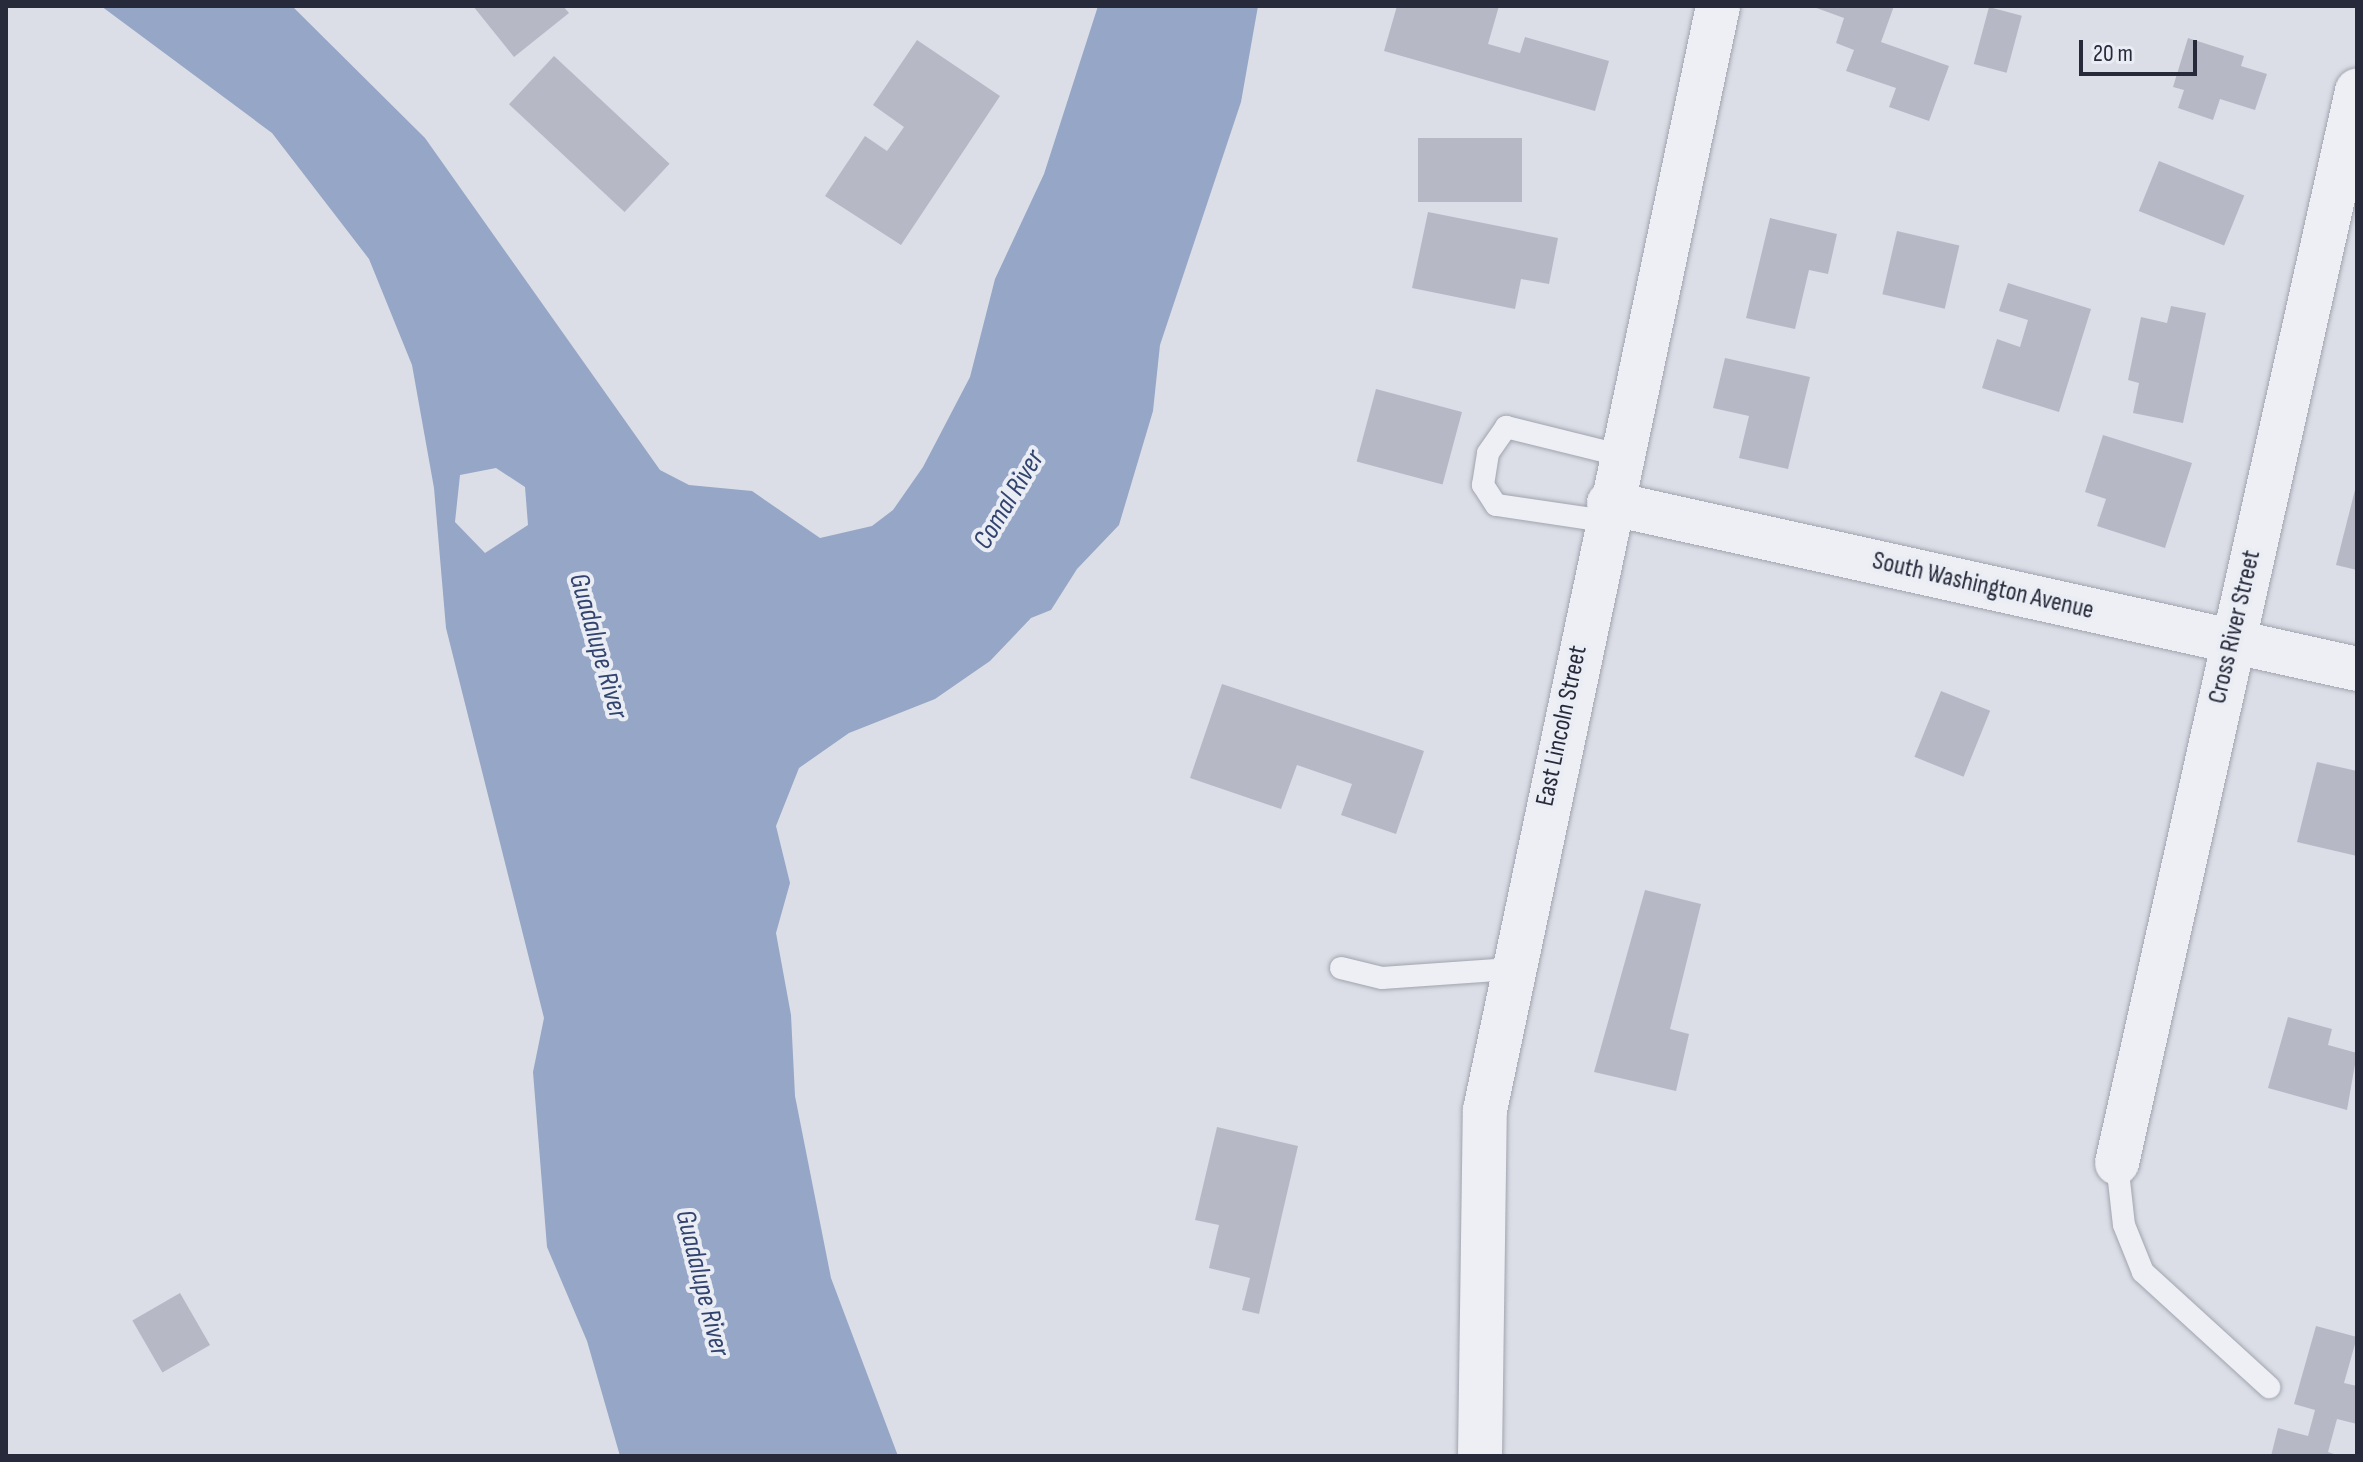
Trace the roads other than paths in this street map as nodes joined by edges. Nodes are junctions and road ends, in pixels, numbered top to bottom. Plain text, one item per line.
1 (1718, 6) edge
2 (2357, 91) edge
3 (1619, 455) junction
4 (1607, 512) junction
5 (2231, 642) junction
6 (2357, 669) edge
7 (1341, 968) dead end
8 (1511, 969) junction
9 (2117, 1163) joint
10 (2269, 1387) dead end
11 (1480, 1456) edge

1 - 3 street, East Lincoln Street
2 - 5 street, Cross River Street
3 - 4 street, East Lincoln Street
3 - 4 lane
4 - 5 street, South Washington Avenue
4 - 8 street, East Lincoln Street
5 - 6 street, South Washington Avenue
5 - 9 street, Cross River Street
7 - 8 lane
8 - 11 street, East Lincoln Street
9 - 10 lane

